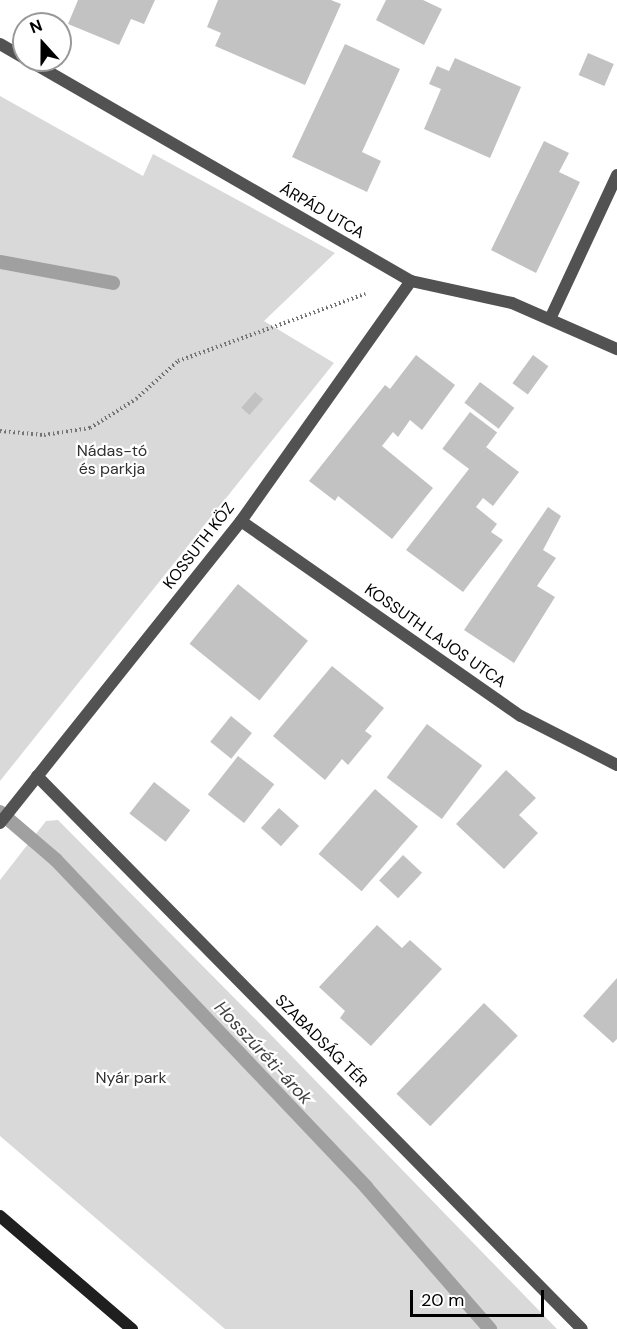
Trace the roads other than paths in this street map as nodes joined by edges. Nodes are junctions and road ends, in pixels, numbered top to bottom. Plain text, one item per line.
1 (49, 72) edge
2 (617, 175) edge
3 (411, 281) junction
4 (550, 319) junction
5 (617, 349) edge
6 (241, 521) junction
7 (617, 765) edge
8 (37, 776) junction
9 (0, 823) edge
10 (0, 1216) edge
11 (132, 1329) edge
12 (582, 1329) edge

1 - 3 street, ÁRPÁD UTCA
2 - 4 street
3 - 4 street, ÁRPÁD UTCA
3 - 6 street, KOSSUTH KÖZ
4 - 5 street, ÁRPÁD UTCA
6 - 7 street, KOSSUTH LAJOS UTCA
6 - 8 street, KOSSUTH KÖZ
8 - 9 street, KOSSUTH KÖZ
8 - 12 street, SZABADSÁG TÉR
10 - 11 main road

